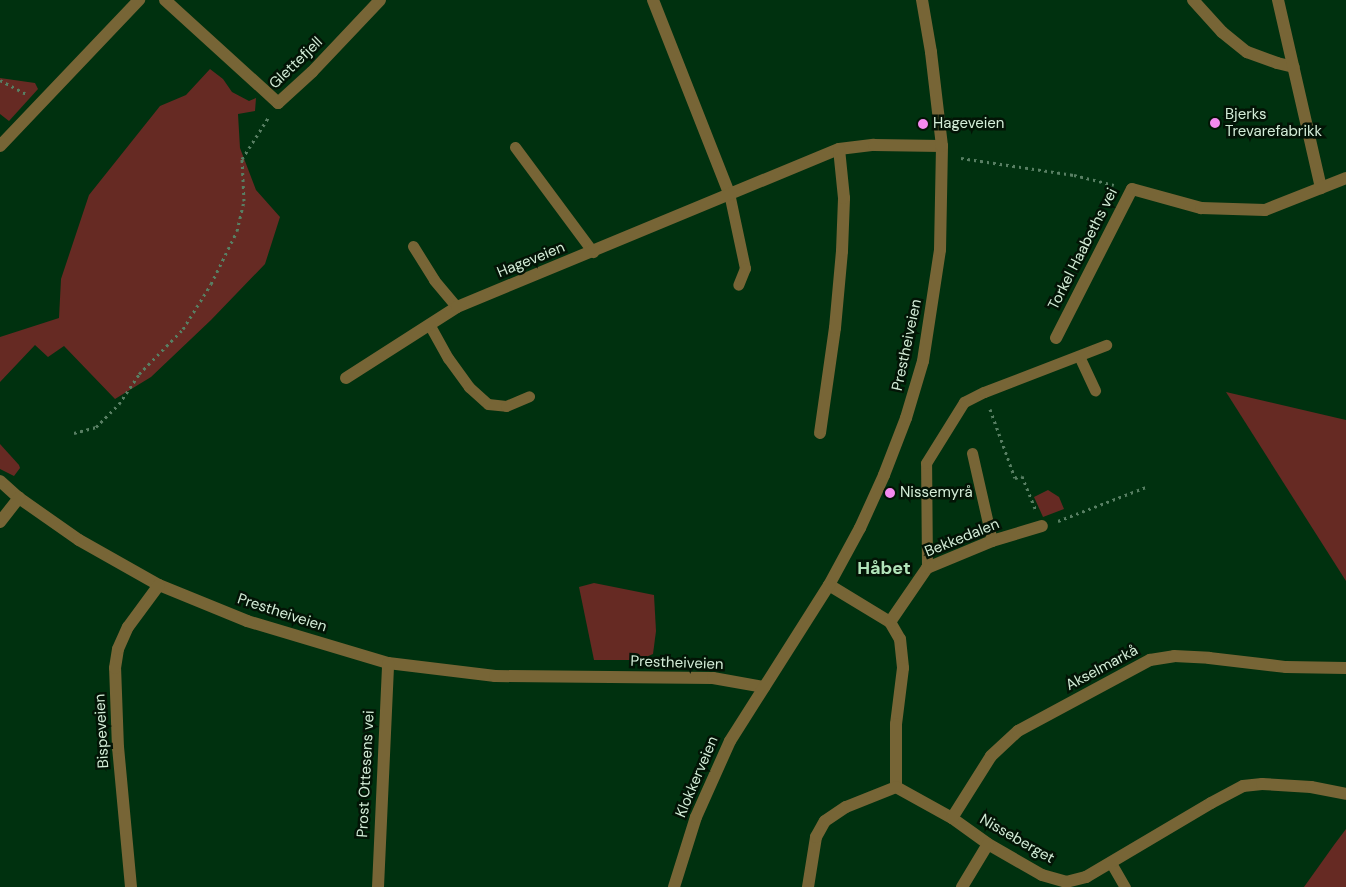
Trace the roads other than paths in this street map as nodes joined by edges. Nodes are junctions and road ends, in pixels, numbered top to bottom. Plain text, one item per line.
1 (139, 0) edge
2 (164, 0) edge
3 (380, 0) edge
4 (653, 0) edge
5 (922, 0) edge
6 (1193, 0) edge
7 (1278, 0) edge
8 (1294, 67) junction
9 (0, 146) edge
10 (942, 146) junction
11 (515, 147) dead end
12 (839, 149) junction
13 (1346, 178) edge
14 (1321, 188) junction
15 (729, 193) junction
16 (412, 246) dead end
17 (592, 252) junction
18 (738, 284) dead end
19 (457, 307) junction
20 (429, 324) junction
21 (1056, 338) dead end
22 (1106, 345) dead end
23 (1079, 356) junction
24 (346, 378) dead end
25 (1095, 390) dead end
26 (529, 396) dead end
27 (820, 433) dead end
28 (972, 453) dead end
29 (0, 481) edge
30 (19, 498) junction
31 (0, 522) edge
32 (1042, 526) road end
33 (992, 542) junction
34 (927, 568) junction
35 (159, 585) junction
36 (829, 585) junction
37 (890, 622) junction
38 (388, 663) junction
39 (1346, 668) edge
40 (764, 687) junction
41 (896, 787) junction
42 (1346, 794) edge
43 (952, 818) junction
44 (988, 844) junction
45 (1112, 863) junction
46 (131, 887) edge
47 (378, 887) edge
48 (674, 887) edge
49 (808, 887) edge
50 (962, 887) edge
51 (1125, 887) edge

1 - 9 street
2 - 3 street, Glettefjell
4 - 15 street
5 - 10 street, Prestheiveien
6 - 8 street
7 - 8 street
8 - 14 street
10 - 12 street, Hageveien
10 - 36 street, Prestheiveien
11 - 17 lane
12 - 15 street, Hageveien
12 - 27 street
13 - 14 street, Torkel Haabeths vei
14 - 21 street, Torkel Haabeths vei
15 - 17 street, Hageveien
15 - 18 lane
16 - 19 lane
17 - 19 street, Hageveien
19 - 20 street, Hageveien
20 - 24 street, Hageveien
20 - 26 lane
22 - 23 lane
23 - 25 lane
23 - 34 lane
28 - 33 lane
29 - 30 street, Prestheiveien
30 - 31 street
30 - 35 street, Prestheiveien
32 - 33 street, Bekkedalen
33 - 34 street, Bekkedalen
34 - 37 street, Bekkedalen
35 - 38 street, Prestheiveien
35 - 46 street, Bispeveien
36 - 37 street
36 - 40 street, Prestheiveien
37 - 41 street
38 - 40 street, Prestheiveien
38 - 47 street, Prost Ottesens vei
39 - 43 street, Akselmarkå
40 - 48 street, Klokkerveien
41 - 43 street, Nisseberget
41 - 49 street
42 - 45 street, Nisseberget
43 - 44 street, Nisseberget
44 - 45 street, Nisseberget
44 - 50 street
45 - 51 lane

